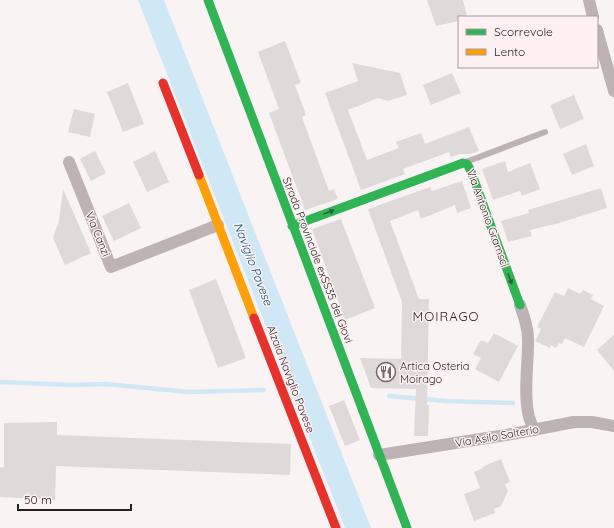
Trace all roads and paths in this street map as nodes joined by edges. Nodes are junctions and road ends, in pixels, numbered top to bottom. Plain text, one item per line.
1 (208, 0) edge
2 (589, 0) edge
3 (594, 16) edge
4 (598, 34) edge
5 (163, 83) dead end
6 (614, 92) edge
7 (545, 132) dead end
8 (69, 162) dead end
9 (463, 163) junction
10 (218, 225) junction
11 (292, 226) junction
12 (520, 305) joint
13 (614, 426) edge
14 (535, 430) junction
15 (379, 455) junction
16 (336, 528) edge
17 (407, 528) edge

1 - 11 street, Strada Provinciale exSS35 dei Giovi
2 - 3 street
4 - 6 street
5 - 10 street, Alzaia Naviglio Pavese
7 - 9 lane
8 - 10 street, Via Canzi
11 -> 9 street, Via Antonio Gramsci
9 -> 12 street, Via Antonio Gramsci
10 - 16 street, Alzaia Naviglio Pavese
11 - 15 street, Strada Provinciale exSS35 dei Giovi
12 - 14 street, Via Antonio Gramsci
13 - 14 street, Via Asilo Salterio
14 - 15 street, Via Asilo Salterio
15 - 17 street, Strada Provinciale exSS35 dei Giovi

